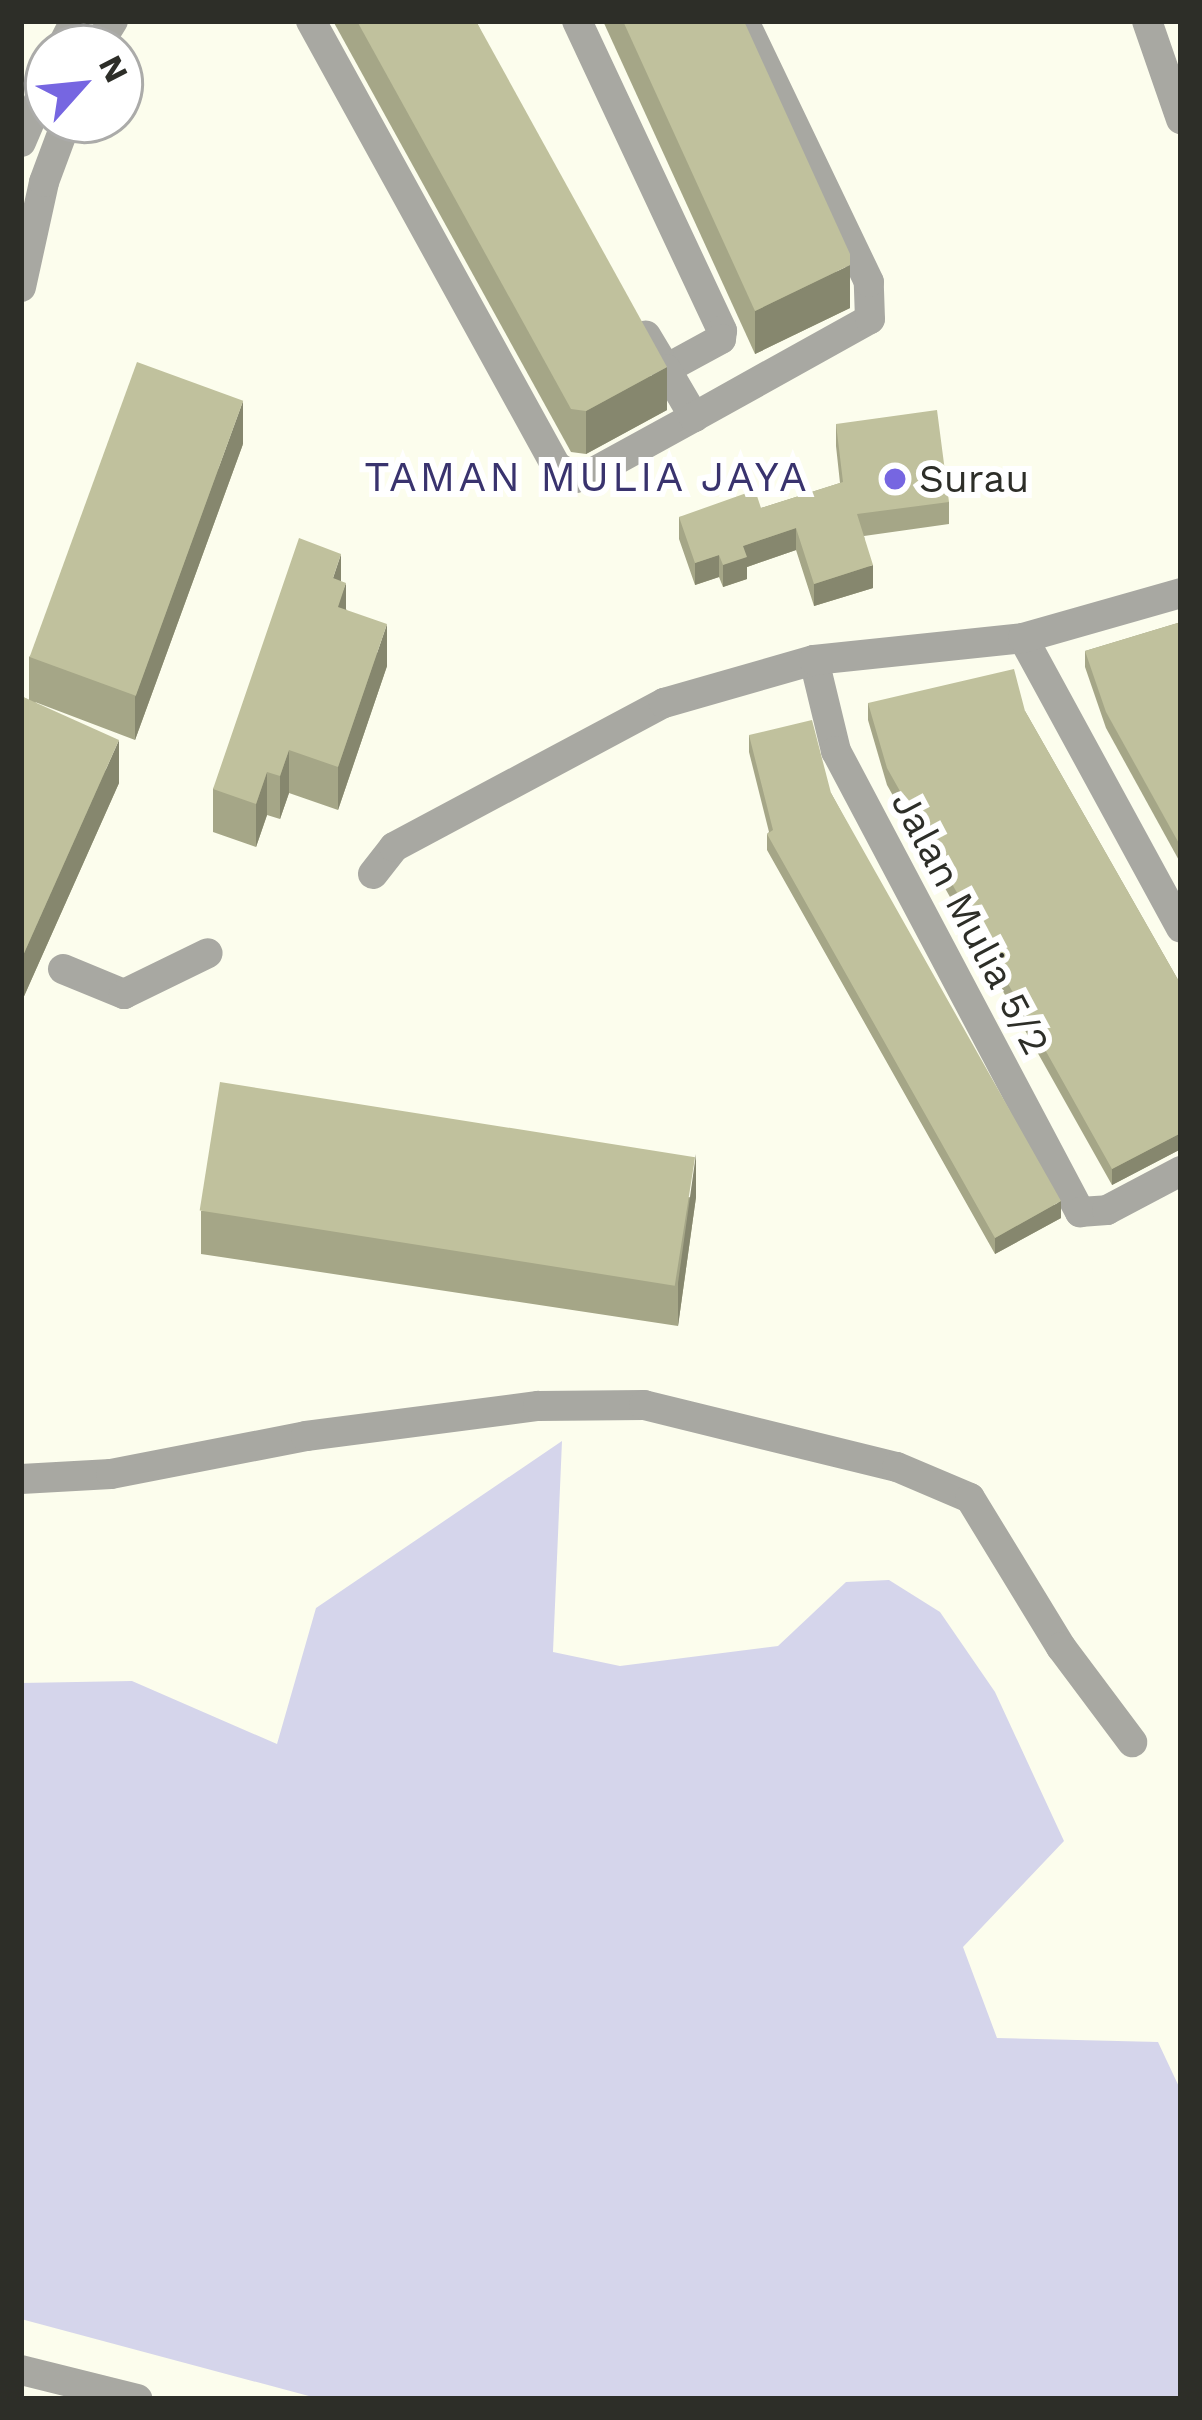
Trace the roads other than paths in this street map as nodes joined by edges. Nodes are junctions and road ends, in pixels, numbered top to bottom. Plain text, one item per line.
1 (311, 21) edge
2 (578, 21) edge
3 (744, 21) edge
4 (1161, 35) edge
5 (1181, 119) edge
6 (59, 144) edge
7 (21, 287) edge
8 (632, 312) edge
9 (666, 369) junction
10 (694, 417) junction
11 (1181, 593) edge
12 (1023, 638) junction
13 (814, 660) junction
14 (373, 874) dead end
15 (1181, 928) edge
16 (208, 952) dead end
17 (63, 969) dead end
18 (1181, 1171) edge
19 (21, 1479) edge
20 (1132, 1742) dead end
21 (21, 2370) edge
22 (137, 2399) edge

1 - 10 street
2 - 9 street
3 - 10 street
4 - 5 street
6 - 7 street
8 - 9 street
9 - 10 street
11 - 12 street
12 - 13 street
12 - 15 street
13 - 14 street
13 - 18 street, Jalan Mulia 5/2
16 - 17 street
19 - 20 street
21 - 22 street

